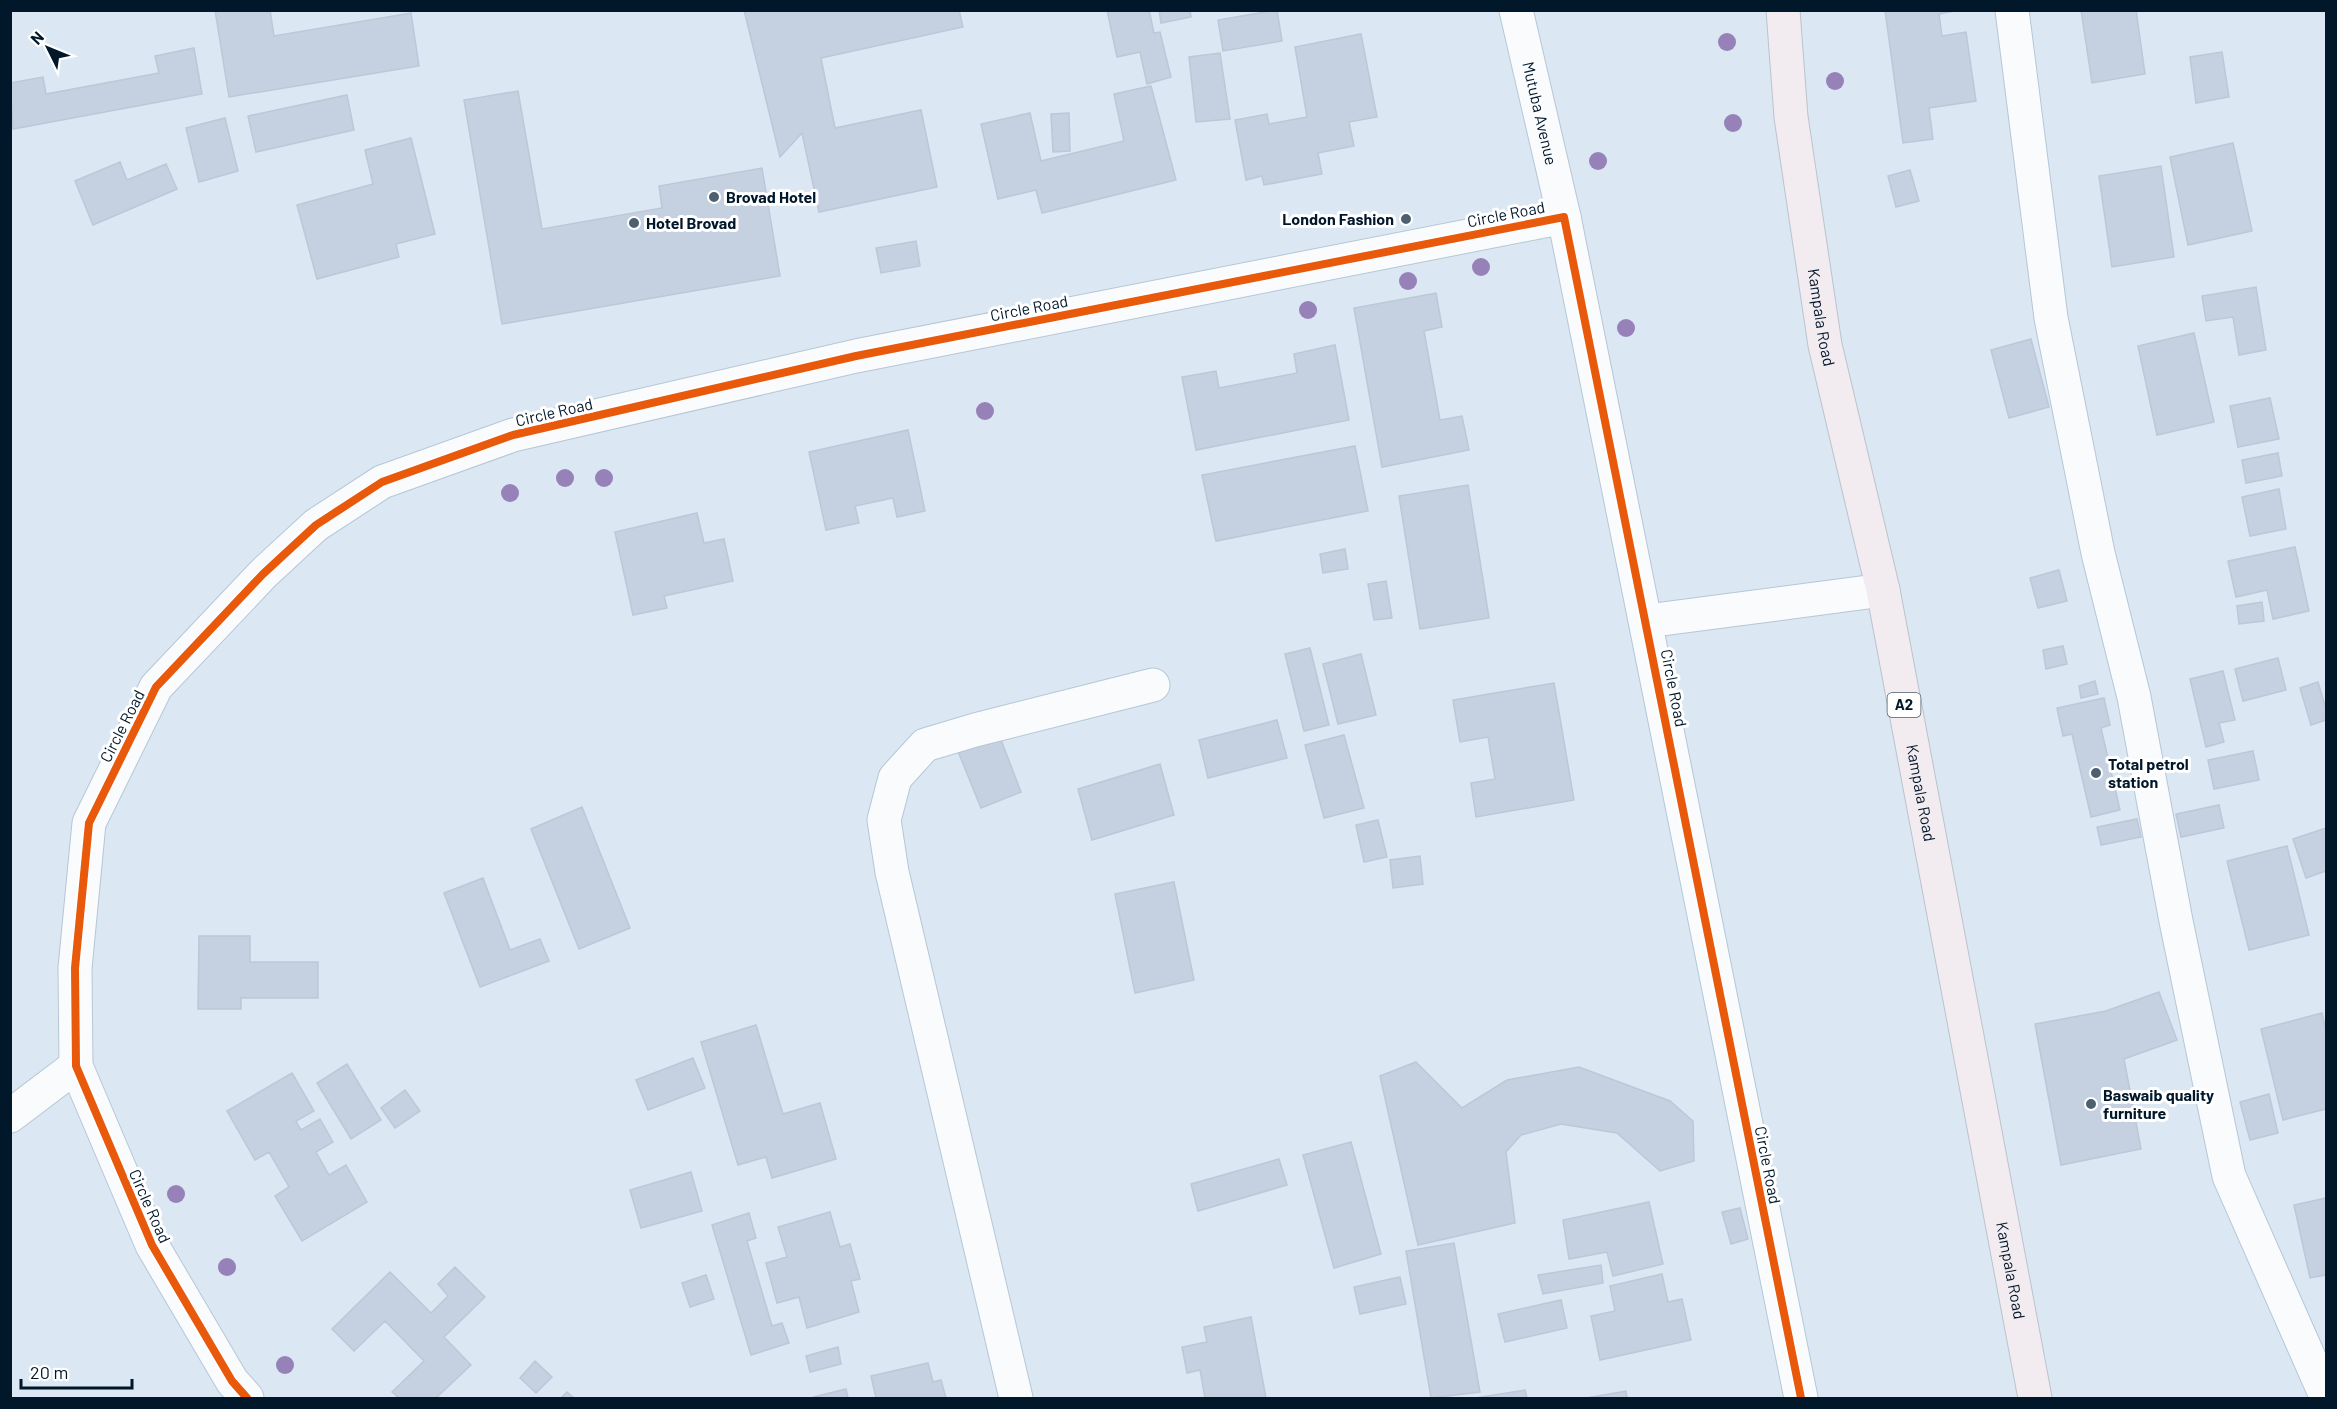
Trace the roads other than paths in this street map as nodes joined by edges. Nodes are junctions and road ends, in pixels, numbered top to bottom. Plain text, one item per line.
1 (1516, 10) edge
2 (1783, 10) edge
3 (2012, 10) edge
4 (1563, 217) junction
5 (1883, 590) junction
6 (1647, 621) junction
7 (1153, 685) dead end
8 (76, 1066) junction
9 (10, 1116) edge
10 (2326, 1395) edge
11 (247, 1398) edge
12 (1016, 1398) edge
13 (1801, 1398) edge
14 (2035, 1398) edge

1 - 4 street, Mutuba Avenue
2 - 5 main road, Kampala Road / A2
3 - 10 street
4 - 6 street, Circle Road
4 - 8 street, Circle Road
5 - 6 street
5 - 14 main road, Kampala Road / A2
6 - 13 street, Circle Road
7 - 12 street
8 - 9 street
8 - 11 street, Circle Road

